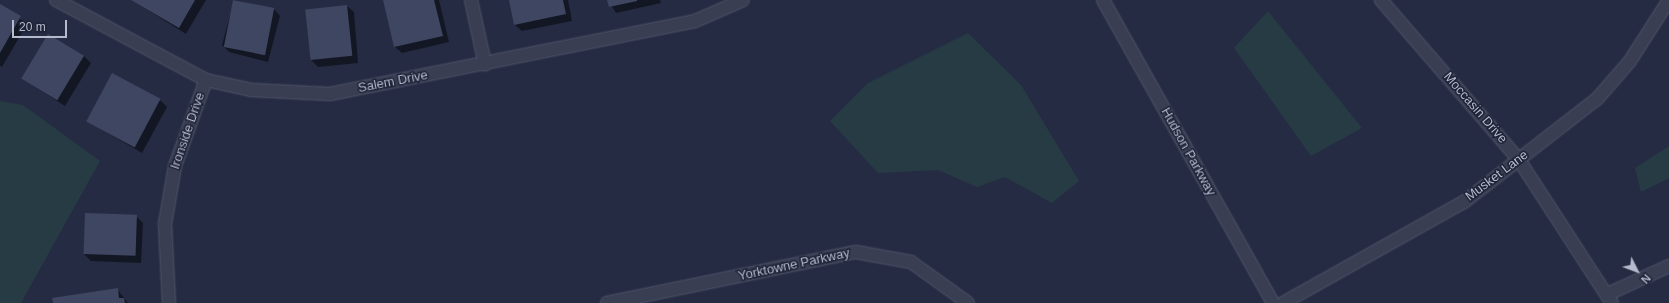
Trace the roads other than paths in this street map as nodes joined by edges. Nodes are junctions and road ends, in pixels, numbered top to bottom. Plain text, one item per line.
1 (56, 0) edge
2 (471, 0) edge
3 (743, 0) edge
4 (1103, 0) edge
5 (1381, 0) edge
6 (1669, 0) edge
7 (485, 64) junction
8 (206, 80) junction
9 (1519, 160) junction
10 (1669, 266) edge
11 (1610, 299) edge
12 (169, 303) edge
13 (607, 303) edge
14 (968, 303) edge
15 (1273, 303) edge
16 (1283, 303) edge

1 - 8 street, Salem Drive
2 - 7 street
3 - 7 street, Salem Drive
4 - 15 street, Hudson Parkway
5 - 9 street, Moccasin Drive
6 - 9 street, Musket Lane
7 - 8 street, Salem Drive
8 - 12 street, Ironside Drive
9 - 11 street, Moccasin Drive
9 - 16 street, Musket Lane
10 - 11 street
13 - 14 street, Yorktowne Parkway

